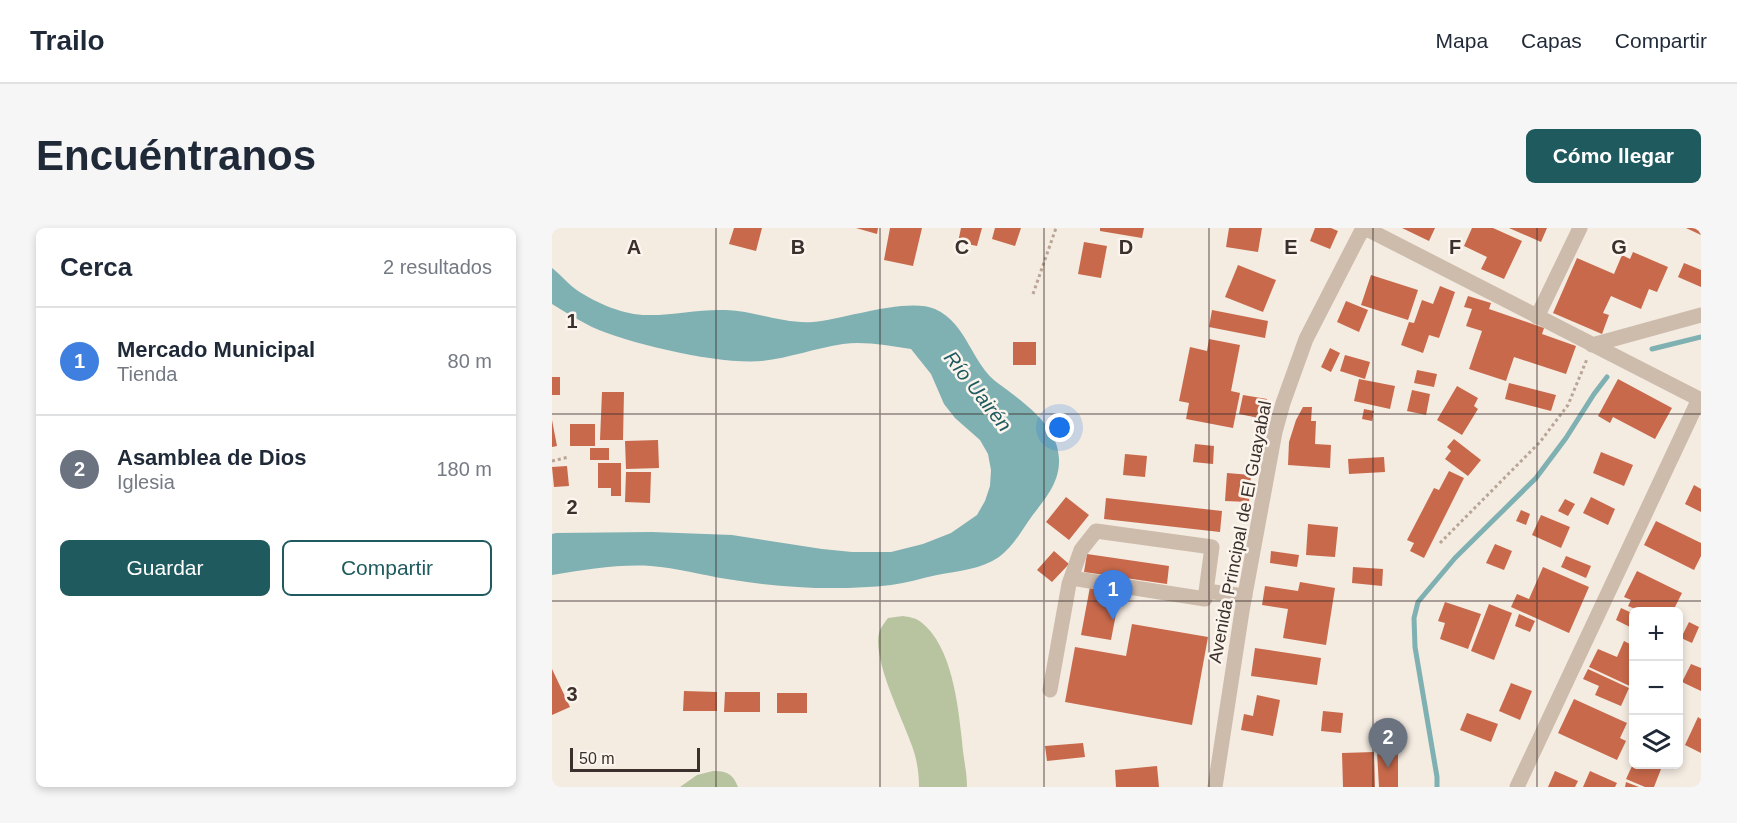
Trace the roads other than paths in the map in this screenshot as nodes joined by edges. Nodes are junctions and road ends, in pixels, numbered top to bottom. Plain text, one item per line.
1 (1364, 228) edge
2 (1580, 228) edge
3 (1701, 315) edge
4 (1537, 317) junction
5 (1592, 345) junction
6 (1700, 399) edge
7 (1071, 578) junction
8 (1206, 591) junction
9 (1245, 596) junction
10 (1050, 690) dead end
11 (1215, 787) edge
12 (1517, 787) edge

1 - 4 street
1 - 9 street, Avenida Principal de El Guayabal
2 - 4 street
3 - 5 street
4 - 5 street
5 - 6 street
6 - 12 street
7 - 8 street
7 - 8 street
7 - 10 street
8 - 9 street
9 - 11 street, Avenida Principal de El Guayabal

